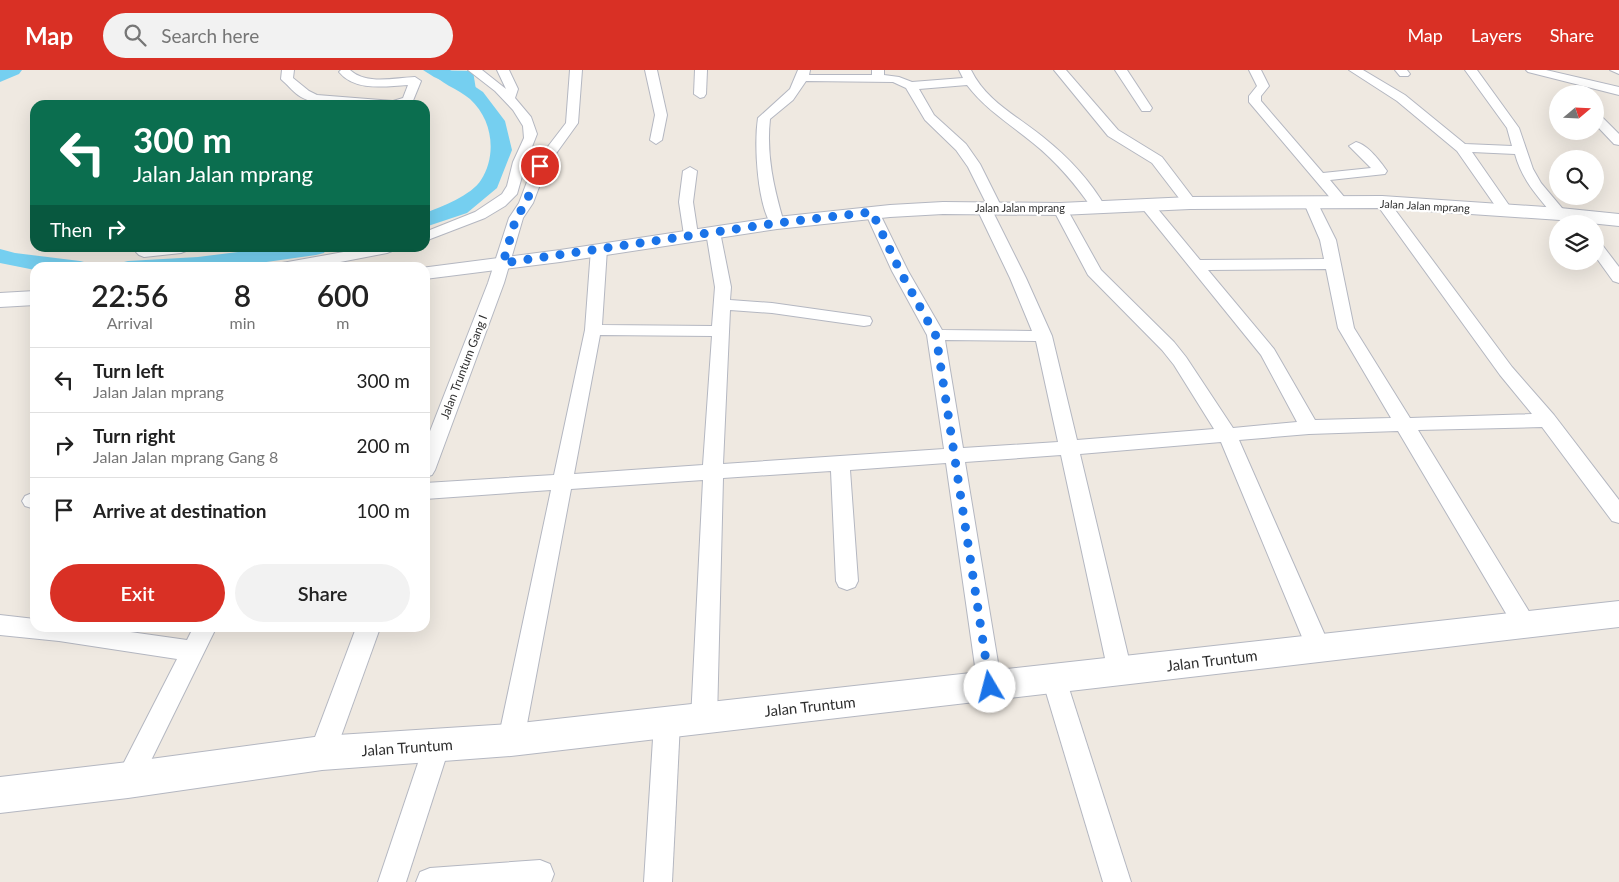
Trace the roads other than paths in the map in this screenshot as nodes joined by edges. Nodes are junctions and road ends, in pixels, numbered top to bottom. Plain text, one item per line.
1 (288, 70) edge
2 (474, 70) edge
3 (504, 70) edge
4 (576, 70) edge
5 (651, 70) edge
6 (701, 70) edge
7 (1060, 70) edge
8 (1121, 70) edge
9 (1255, 70) edge
10 (1355, 70) edge
11 (1470, 70) edge
12 (1532, 70) edge
13 (1592, 70) edge
14 (345, 72) dead end
15 (803, 74) edge
16 (878, 74) edge
17 (967, 75) edge
18 (1571, 79) junction
19 (1585, 82) junction
20 (1573, 85) edge
21 (911, 86) junction
22 (1619, 91) edge
23 (700, 94) dead end
24 (510, 98) junction
25 (326, 100) edge
26 (408, 100) edge
27 (1146, 108) dead end
28 (1604, 126) edge
29 (656, 140) dead end
30 (1619, 141) edge
31 (1356, 146) dead end
32 (1462, 148) junction
33 (1519, 150) junction
34 (690, 171) dead end
35 (1320, 177) junction
36 (1311, 202) junction
37 (1382, 202) junction
38 (1190, 203) junction
39 (1343, 204) junction
40 (1147, 205) junction
41 (989, 208) junction
42 (1060, 208) junction
43 (1099, 208) junction
44 (1506, 211) junction
45 (872, 212) junction
46 (1568, 215) edge
47 (1549, 216) edge
48 (1604, 219) edge
49 (1619, 220) edge
50 (777, 223) junction
51 (713, 232) junction
52 (430, 235) edge
53 (691, 235) junction
54 (599, 249) junction
55 (366, 252) edge
56 (1604, 257) edge
57 (314, 262) edge
58 (503, 263) junction
59 (1334, 264) junction
60 (1196, 265) junction
61 (430, 272) edge
62 (1619, 278) edge
63 (30, 298) edge
64 (0, 300) edge
65 (721, 304) junction
66 (864, 321) dead end
67 (594, 330) junction
68 (721, 331) junction
69 (936, 336) junction
70 (1043, 336) junction
71 (1547, 420) junction
72 (1403, 424) junction
73 (1309, 427) junction
74 (1227, 434) junction
75 (1068, 447) junction
76 (955, 456) junction
77 (430, 457) edge
78 (840, 463) junction
79 (713, 472) junction
80 (564, 483) junction
81 (430, 491) edge
82 (1619, 515) edge
83 (847, 581) dead end
84 (1619, 614) edge
85 (1525, 625) junction
86 (0, 626) edge
87 (30, 629) edge
88 (66, 632) edge
89 (203, 632) edge
90 (367, 632) edge
91 (1319, 648) junction
92 (192, 651) junction
93 (1120, 672) junction
94 (1054, 679) junction
95 (990, 687) junction
96 (704, 719) junction
97 (662, 724) junction
98 (511, 740) junction
99 (437, 746) junction
100 (322, 753) junction
101 (128, 780) junction
102 (0, 795) edge
103 (540, 874) dead end
104 (652, 875) edge
105 (392, 882) edge
106 (430, 882) edge
107 (1117, 882) edge

1 - 25 street
2 - 24 street
3 - 24 street
4 - 58 street, Jalan Truntum Gang I
5 - 29 street
6 - 23 street
7 - 38 street
8 - 27 street
9 - 35 street
10 - 32 street
11 - 33 street
12 - 18 street
13 - 19 street
14 - 26 street
15 - 16 street
15 - 50 street
16 - 21 street
17 - 21 street
17 - 43 street
18 - 19 street
18 - 20 street
19 - 22 street
21 - 41 street
24 - 52 street
28 - 30 street
31 - 35 street
32 - 33 street
32 - 44 street
33 - 46 street
34 - 53 street
35 - 39 street
36 - 38 street, Jalan Jalan mprang
36 - 39 street, Jalan Jalan mprang
36 - 59 street
37 - 39 street, Jalan Jalan mprang
37 - 44 street, Jalan Jalan mprang
37 - 71 street
38 - 40 street, Jalan Jalan mprang
40 - 43 street, Jalan Jalan mprang
40 - 60 street
41 - 42 street, Jalan Jalan mprang
41 - 45 street, Jalan Jalan mprang
41 - 70 street
42 - 43 street, Jalan Jalan mprang
42 - 74 street
44 - 47 street, Jalan Jalan mprang
45 - 50 street, Jalan Jalan mprang
45 - 69 street
48 - 49 street, Jalan Jalan mprang
50 - 51 street, Jalan Jalan mprang
51 - 53 street, Jalan Jalan mprang
51 - 65 street
53 - 54 street, Jalan Jalan mprang
54 - 58 street, Jalan Jalan mprang
54 - 67 street
55 - 57 street
56 - 62 street
58 - 61 street, Jalan Jalan mprang
58 - 77 street, Jalan Truntum Gang I
59 - 60 street
59 - 72 street
60 - 73 street
63 - 64 street
65 - 66 street
65 - 68 street
67 - 68 street
67 - 80 street
68 - 79 street
69 - 70 street
69 - 76 street
70 - 75 street
71 - 72 street
71 - 82 street
72 - 73 street
72 - 85 street
73 - 74 street
74 - 75 street
74 - 91 street
75 - 76 street
75 - 93 street
76 - 78 street
76 - 95 street
78 - 79 street
78 - 83 street
79 - 80 street
79 - 96 street
80 - 81 street
80 - 98 street
84 - 85 street, Jalan Truntum
85 - 91 street, Jalan Truntum
86 - 87 street
88 - 92 street
89 - 92 street
90 - 100 street
91 - 93 street, Jalan Truntum
92 - 101 street
93 - 94 street, Jalan Truntum
94 - 95 street, Jalan Truntum
94 - 107 street
95 - 96 street, Jalan Truntum
96 - 97 street, Jalan Truntum
97 - 98 street, Jalan Truntum
97 - 104 street
98 - 99 street, Jalan Truntum
99 - 100 street, Jalan Truntum
99 - 105 street
100 - 101 street, Jalan Truntum
101 - 102 street, Jalan Truntum
103 - 106 street

